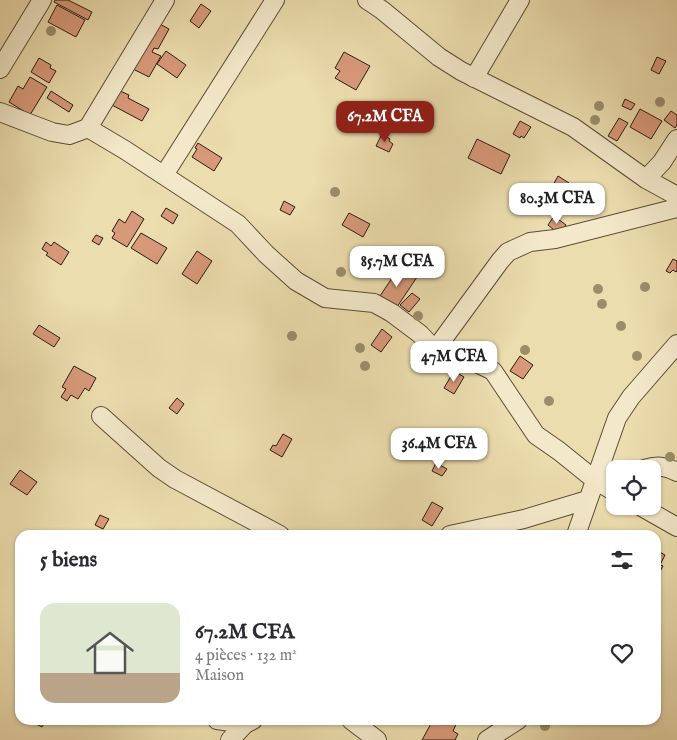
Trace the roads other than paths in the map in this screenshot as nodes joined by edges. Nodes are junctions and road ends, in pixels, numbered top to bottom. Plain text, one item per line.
1 (42, 0) edge
2 (165, 0) edge
3 (275, 0) edge
4 (368, 0) edge
5 (520, 0) edge
6 (0, 69) edge
7 (474, 78) junction
8 (0, 112) edge
9 (88, 128) junction
10 (677, 139) edge
11 (164, 175) junction
12 (646, 179) junction
13 (677, 196) edge
14 (677, 208) edge
15 (677, 344) edge
16 (435, 350) junction
17 (101, 416) dead end
18 (611, 460) edge
19 (661, 466) edge
20 (677, 472) edge
21 (606, 483) edge
22 (606, 485) edge
23 (587, 500) junction
24 (656, 515) edge
25 (677, 527) edge
26 (271, 530) edge
27 (475, 530) edge
28 (578, 530) edge
29 (244, 725) edge
30 (358, 725) edge
31 (510, 725) edge
32 (230, 740) edge
33 (377, 740) edge
34 (487, 740) edge

1 - 6 street
2 - 9 street
3 - 11 street
4 - 7 street
5 - 7 street
7 - 12 street
8 - 9 street
9 - 11 street
10 - 12 street
11 - 16 street
12 - 13 street
14 - 16 street
15 - 18 street
16 - 21 street
17 - 26 street
19 - 20 street
22 - 23 street
23 - 27 street
23 - 28 street
24 - 25 street
29 - 32 street
30 - 33 street
31 - 34 street

